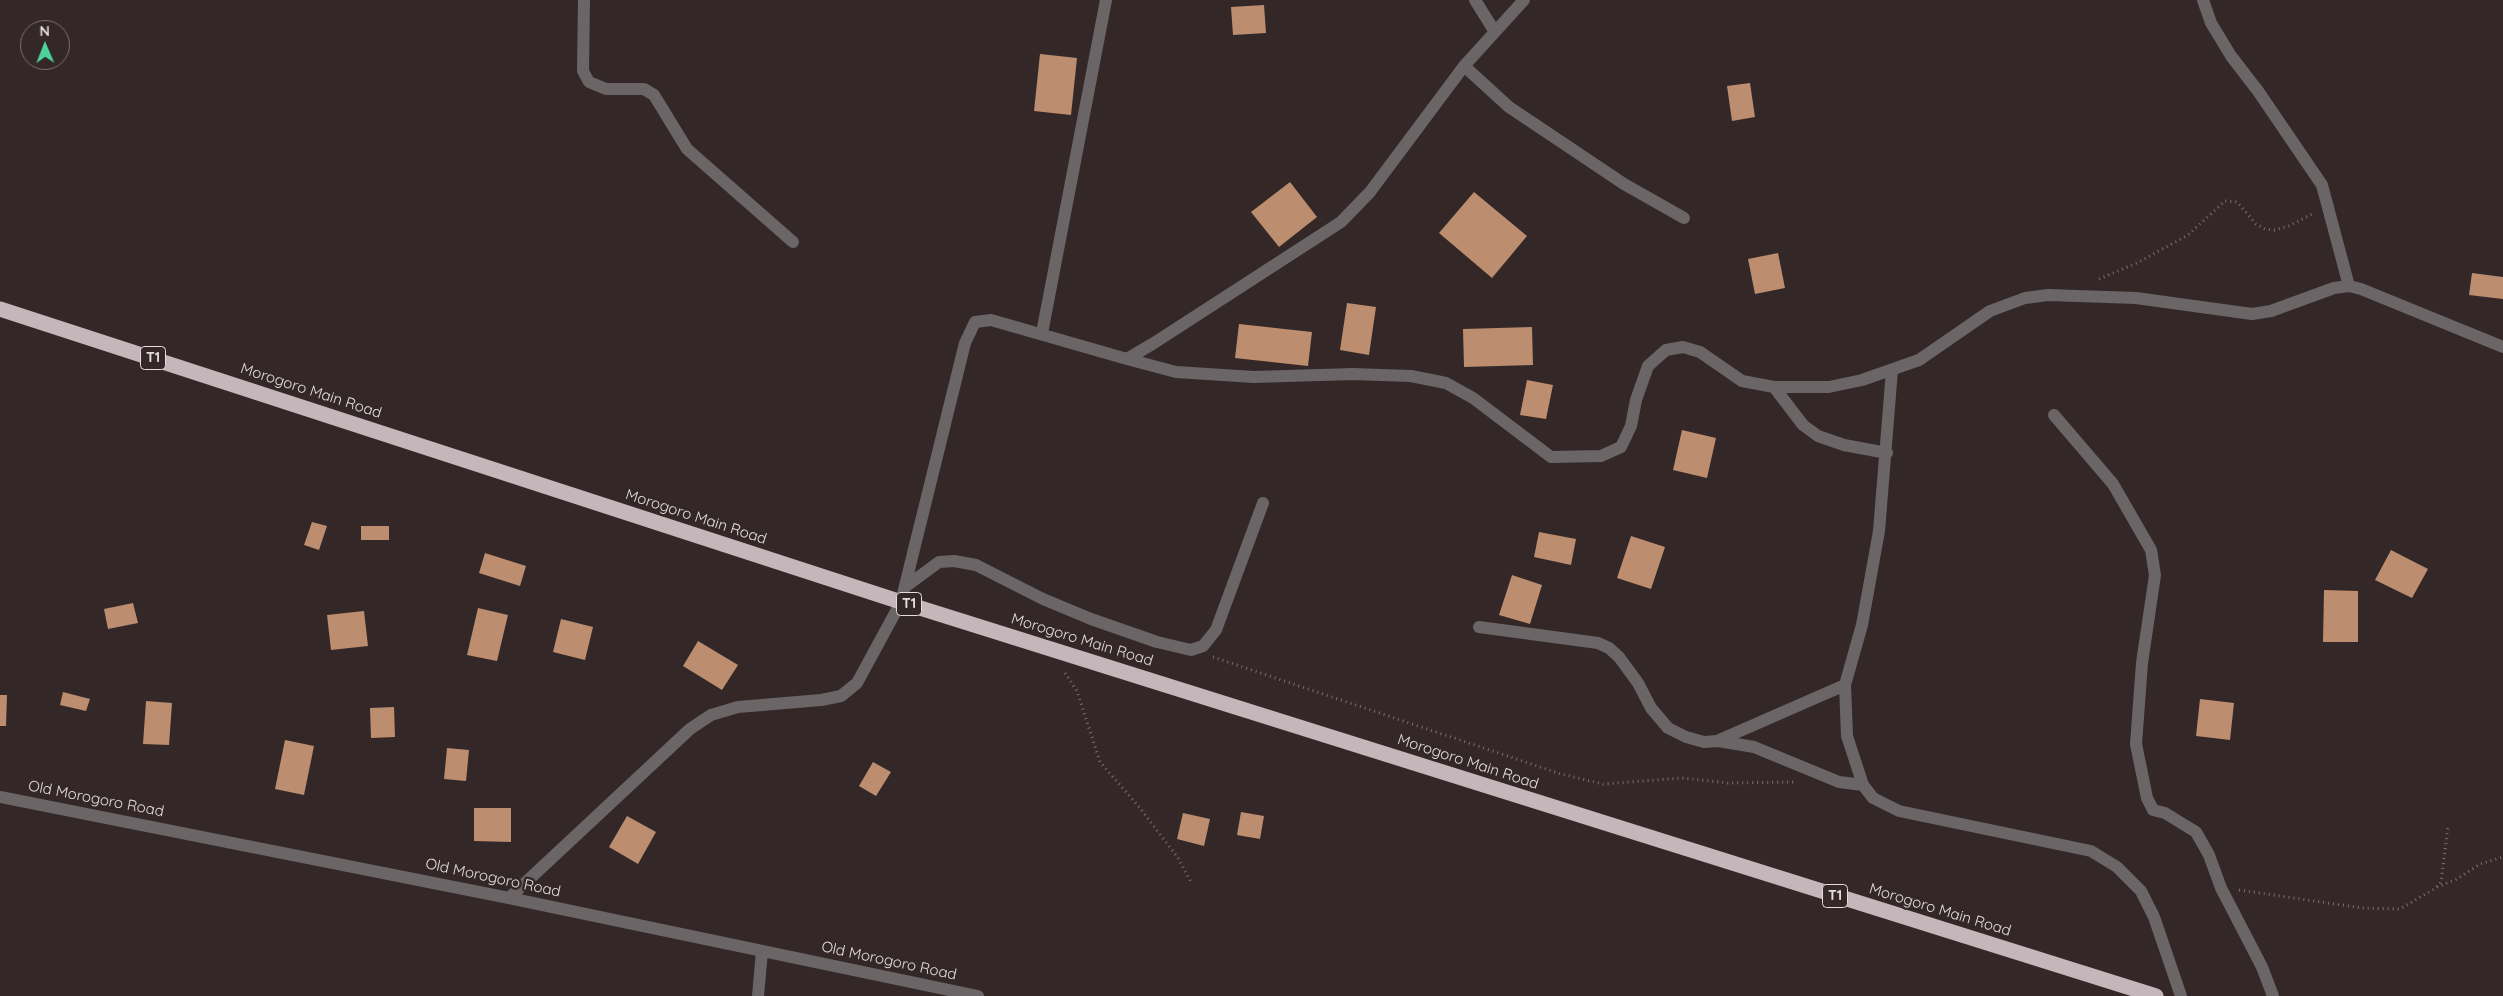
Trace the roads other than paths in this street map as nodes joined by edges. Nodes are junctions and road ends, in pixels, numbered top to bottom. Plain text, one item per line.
1 (584, 0) edge
2 (1106, 0) edge
3 (1475, 0) edge
4 (1524, 0) edge
5 (2203, 0) edge
6 (1495, 32) junction
7 (1464, 66) junction
8 (1684, 218) dead end
9 (792, 242) dead end
10 (2349, 286) junction
11 (0, 309) edge
12 (1042, 333) junction
13 (2501, 343) edge
14 (1127, 359) junction
15 (1892, 370) junction
16 (1774, 387) junction
17 (2054, 415) dead end
18 (1887, 453) junction
19 (1263, 503) dead end
20 (903, 594) junction
21 (1479, 627) dead end
22 (1845, 685) junction
23 (1717, 741) junction
24 (1863, 785) junction
25 (0, 797) edge
26 (509, 898) junction
27 (762, 951) junction
28 (758, 996) edge
29 (978, 996) edge
30 (2156, 996) edge
31 (2181, 996) edge
32 (2273, 996) edge

1 - 9 street
2 - 12 street
3 - 6 street
4 - 6 street
5 - 10 street
6 - 7 street
7 - 8 street
7 - 14 street
10 - 13 street
10 - 15 street
11 - 20 highway, Morogoro Main Road / T1
12 - 14 street
12 - 20 street
14 - 16 street
15 - 16 street
15 - 18 street
16 - 18 street
17 - 32 street
18 - 22 street
19 - 20 street
20 - 26 street
20 - 30 highway, Morogoro Main Road / T1
21 - 23 street
22 - 23 street
22 - 24 street
23 - 24 street
24 - 31 street
25 - 26 street, Old Morogoro Road
26 - 27 street, Old Morogoro Road
27 - 28 street
27 - 29 street, Old Morogoro Road

